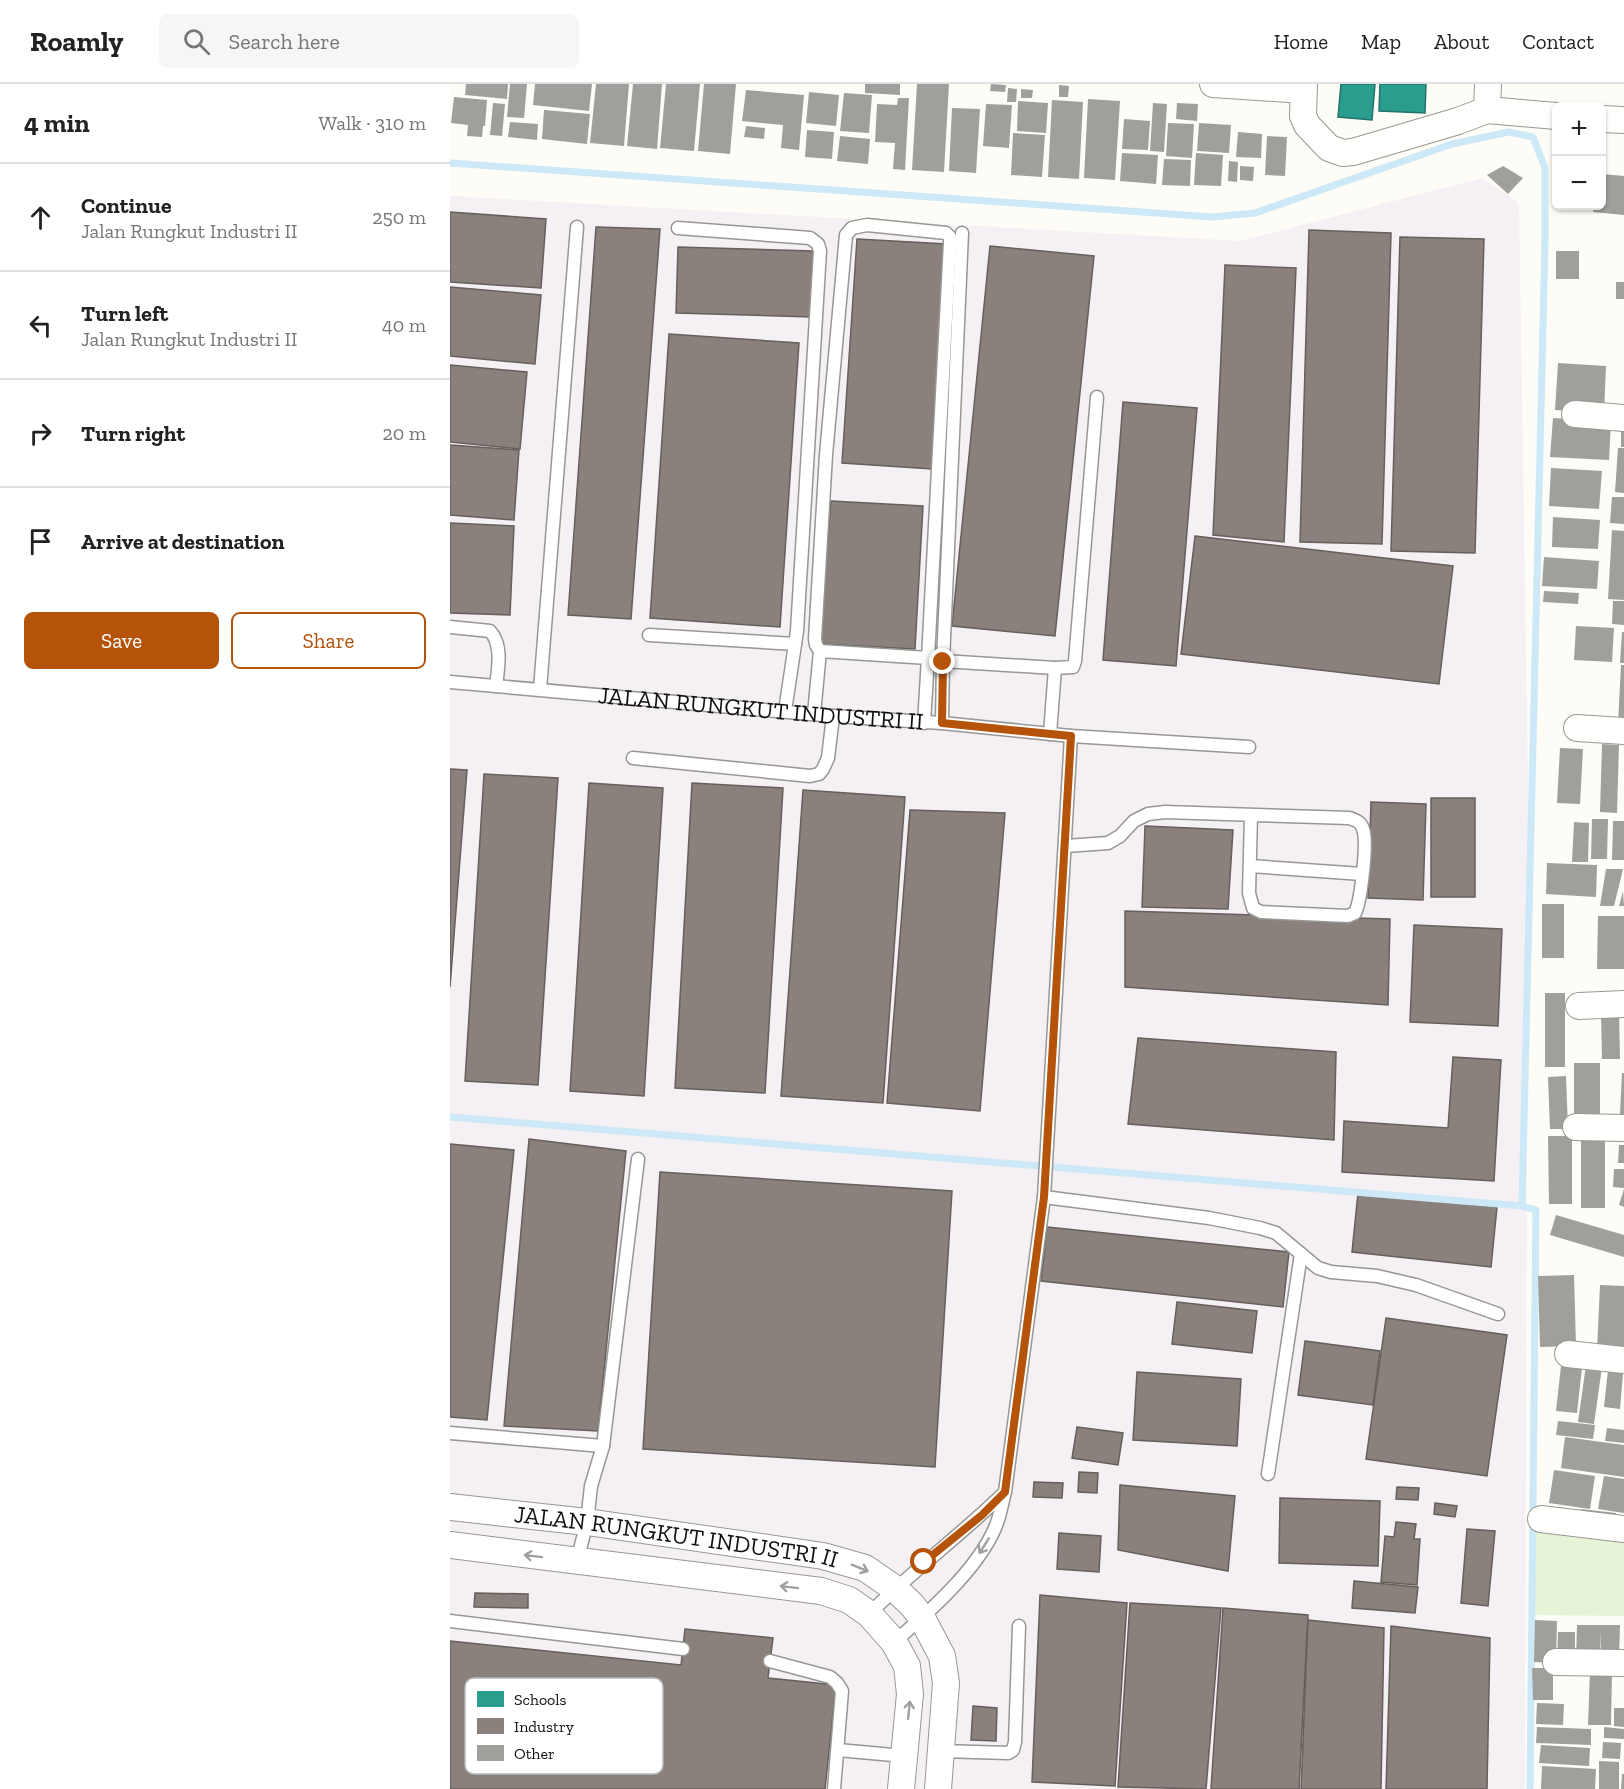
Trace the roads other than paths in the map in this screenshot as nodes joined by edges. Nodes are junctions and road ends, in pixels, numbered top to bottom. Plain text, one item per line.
1 (1212, 84) edge
2 (1488, 84) edge
3 (1303, 87) edge
4 (1487, 110) junction
5 (1552, 116) edge
6 (1606, 119) edge
7 (1624, 120) edge
8 (577, 227) dead end
9 (678, 228) dead end
10 (962, 233) dead end
11 (1097, 397) dead end
12 (1575, 414) dead end
13 (1624, 418) edge
14 (450, 627) edge
15 (649, 635) dead end
16 (795, 644) junction
17 (820, 651) junction
18 (928, 658) junction
19 (943, 662) junction
20 (1055, 668) junction
21 (450, 682) edge
22 (496, 686) junction
23 (540, 690) junction
24 (785, 711) junction
25 (814, 714) junction
26 (833, 716) junction
27 (924, 723) junction
28 (942, 723) junction
29 (1577, 728) dead end
30 (1624, 731) edge
31 (1050, 734) junction
32 (1071, 736) junction
33 (1249, 747) dead end
34 (633, 758) dead end
35 (1251, 815) junction
36 (1065, 846) junction
37 (1250, 866) junction
38 (1362, 874) junction
39 (1624, 1004) edge
40 (1579, 1006) dead end
41 (1576, 1127) dead end
42 (1624, 1128) edge
43 (638, 1159) dead end
44 (1044, 1197) junction
45 (1301, 1254) junction
46 (1498, 1314) dead end
47 (1568, 1354) dead end
48 (1624, 1360) edge
49 (450, 1433) edge
50 (603, 1446) junction
51 (1268, 1474) dead end
52 (1005, 1492) junction
53 (450, 1507) edge
54 (1541, 1519) dead end
55 (587, 1522) junction
56 (1624, 1529) edge
57 (450, 1545) edge
58 (577, 1561) junction
59 (894, 1588) junction
60 (869, 1614) junction
61 (922, 1618) junction
62 (450, 1621) edge
63 (1019, 1626) dead end
64 (894, 1642) junction
65 (683, 1649) dead end
66 (770, 1661) dead end
67 (1557, 1662) dead end
68 (1624, 1663) edge
69 (838, 1750) junction
70 (941, 1751) junction
71 (904, 1756) junction
72 (834, 1789) edge
73 (901, 1789) edge
74 (938, 1789) edge

1 - 3 street
2 - 4 street
3 - 4 street
4 - 5 street
6 - 7 street
8 - 23 lane
9 - 16 lane
10 - 19 lane
11 - 20 lane
12 - 13 street
14 - 22 lane
15 - 16 lane
16 - 24 lane
17 - 18 lane
17 - 18 lane
17 - 25 lane
18 - 27 lane
19 - 20 lane
19 - 28 lane
20 - 31 lane
21 - 22 lane, JALAN RUNGKUT INDUSTRI II
22 - 23 lane, JALAN RUNGKUT INDUSTRI II
23 - 24 lane, JALAN RUNGKUT INDUSTRI II
24 - 25 lane, JALAN RUNGKUT INDUSTRI II
25 - 26 lane, JALAN RUNGKUT INDUSTRI II
26 - 27 lane, JALAN RUNGKUT INDUSTRI II
26 - 34 lane
27 - 28 lane, JALAN RUNGKUT INDUSTRI II
28 - 31 lane, JALAN RUNGKUT INDUSTRI II
29 - 30 street
31 - 32 lane, JALAN RUNGKUT INDUSTRI II
32 - 33 lane, JALAN RUNGKUT INDUSTRI II
32 - 36 lane
35 - 36 lane
35 - 37 lane
35 - 38 lane
36 - 44 lane
37 - 38 lane
37 - 38 lane
39 - 40 street
41 - 42 street
43 - 50 lane
44 - 45 lane
44 - 52 lane
45 - 46 lane
45 - 51 lane
47 - 48 street
49 - 50 lane
50 - 55 lane
52 - 59 lane
52 -> 61 lane
53 - 55 street, JALAN RUNGKUT INDUSTRI II
54 - 56 street
55 - 58 lane
55 -> 59 street, JALAN RUNGKUT INDUSTRI II
58 -> 57 street, JALAN RUNGKUT INDUSTRI II
60 -> 58 street, JALAN RUNGKUT INDUSTRI II
59 - 60 lane
59 - 61 street, JALAN RUNGKUT INDUSTRI II
60 - 64 street, JALAN RUNGKUT INDUSTRI II
61 - 64 lane
61 - 70 street, JALAN RUNGKUT INDUSTRI II
62 - 65 lane
63 - 70 lane
71 -> 64 street, JALAN RUNGKUT INDUSTRI II
66 - 69 lane
67 - 68 street
69 - 71 lane
69 - 72 lane
70 - 74 street, JALAN RUNGKUT INDUSTRI II
71 - 73 street, JALAN RUNGKUT INDUSTRI II

